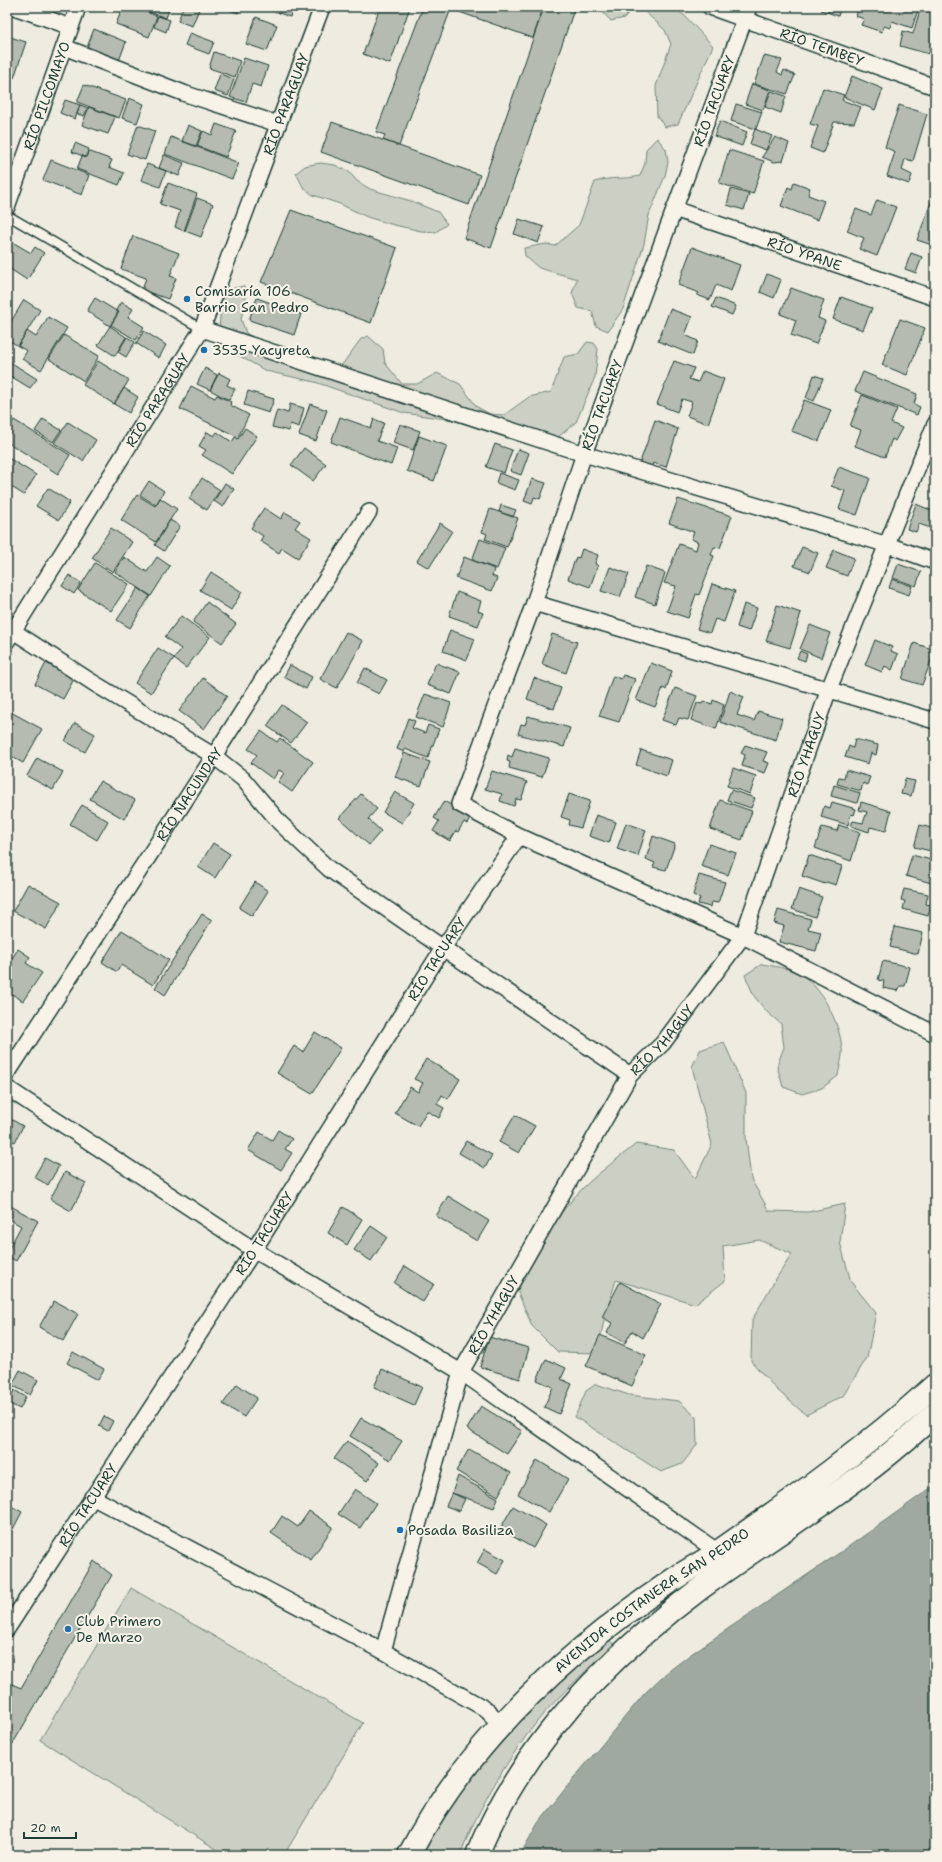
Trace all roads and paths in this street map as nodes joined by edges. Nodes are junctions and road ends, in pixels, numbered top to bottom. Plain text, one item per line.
1 (14, 7) edge
2 (78, 7) edge
3 (322, 7) edge
4 (710, 7) edge
5 (747, 13) edge
6 (71, 27) junction
7 (64, 47) junction
8 (935, 87) edge
9 (278, 124) junction
10 (7, 206) edge
11 (674, 209) junction
12 (7, 215) edge
13 (935, 298) edge
14 (202, 329) junction
15 (935, 424) edge
16 (584, 454) junction
17 (369, 512) dead end
18 (888, 545) junction
19 (935, 562) edge
20 (534, 603) junction
21 (9, 633) edge
22 (829, 689) junction
23 (935, 721) edge
24 (214, 756) junction
25 (519, 836) junction
26 (743, 936) junction
27 (442, 948) junction
28 (935, 1034) edge
29 (7, 1074) edge
30 (630, 1075) junction
31 (7, 1088) edge
32 (254, 1250) junction
33 (461, 1372) junction
34 (935, 1385) edge
35 (935, 1414) edge
36 (92, 1497) junction
37 (718, 1552) junction
38 (8, 1626) edge
39 (383, 1651) junction
40 (498, 1726) junction
41 (409, 1855) edge
42 (477, 1855) edge

1 - 6 street
2 - 6 street, RÍO PILCOMAYO
3 - 9 street, RÍO PARAGUAY
4 - 5 street, RÍO TEMBEY
5 - 8 street, RÍO TEMBEY
5 - 11 street, RÍO TACUARY
6 - 7 street, RÍO PILCOMAYO
7 - 9 street
7 - 10 street, RÍO PILCOMAYO
9 - 14 street, RÍO PARAGUAY
11 - 13 street, RÍO YPANE
11 - 16 street, RÍO TACUARY
12 - 14 lane
14 - 16 street
14 - 21 street, RÍO PARAGUAY
15 - 18 street, RÍO YHAGUY
16 - 18 street
16 - 20 street, RÍO TACUARY
17 - 24 street, RÍO ÑACUNDAY
18 - 19 street
18 - 22 street, RÍO YHAGUY
20 - 22 street
20 - 25 street, RÍO TACUARY
21 - 24 street
22 - 23 street
22 - 26 street, RÍO YHAGUY
24 - 27 street
24 - 29 street, RÍO ÑACUNDAY
25 - 26 street
25 - 27 street, RÍO TACUARY
26 - 28 street
26 - 30 street, RÍO YHAGUY
27 - 30 street
27 - 32 street, RÍO TACUARY
30 - 33 street, RÍO YHAGUY
31 - 32 street
32 - 33 street
32 - 36 street, RÍO TACUARY
33 - 37 street
33 - 39 street, RÍO YHAGUY
34 - 37 main road, AVENIDA COSTANERA SAN PEDRO
35 - 42 main road, AVENIDA COSTANERA SAN PEDRO
36 - 38 street, RÍO TACUARY
36 - 39 street
37 - 40 main road, AVENIDA COSTANERA SAN PEDRO
39 - 40 street
40 - 41 main road, AVENIDA COSTANERA SAN PEDRO

